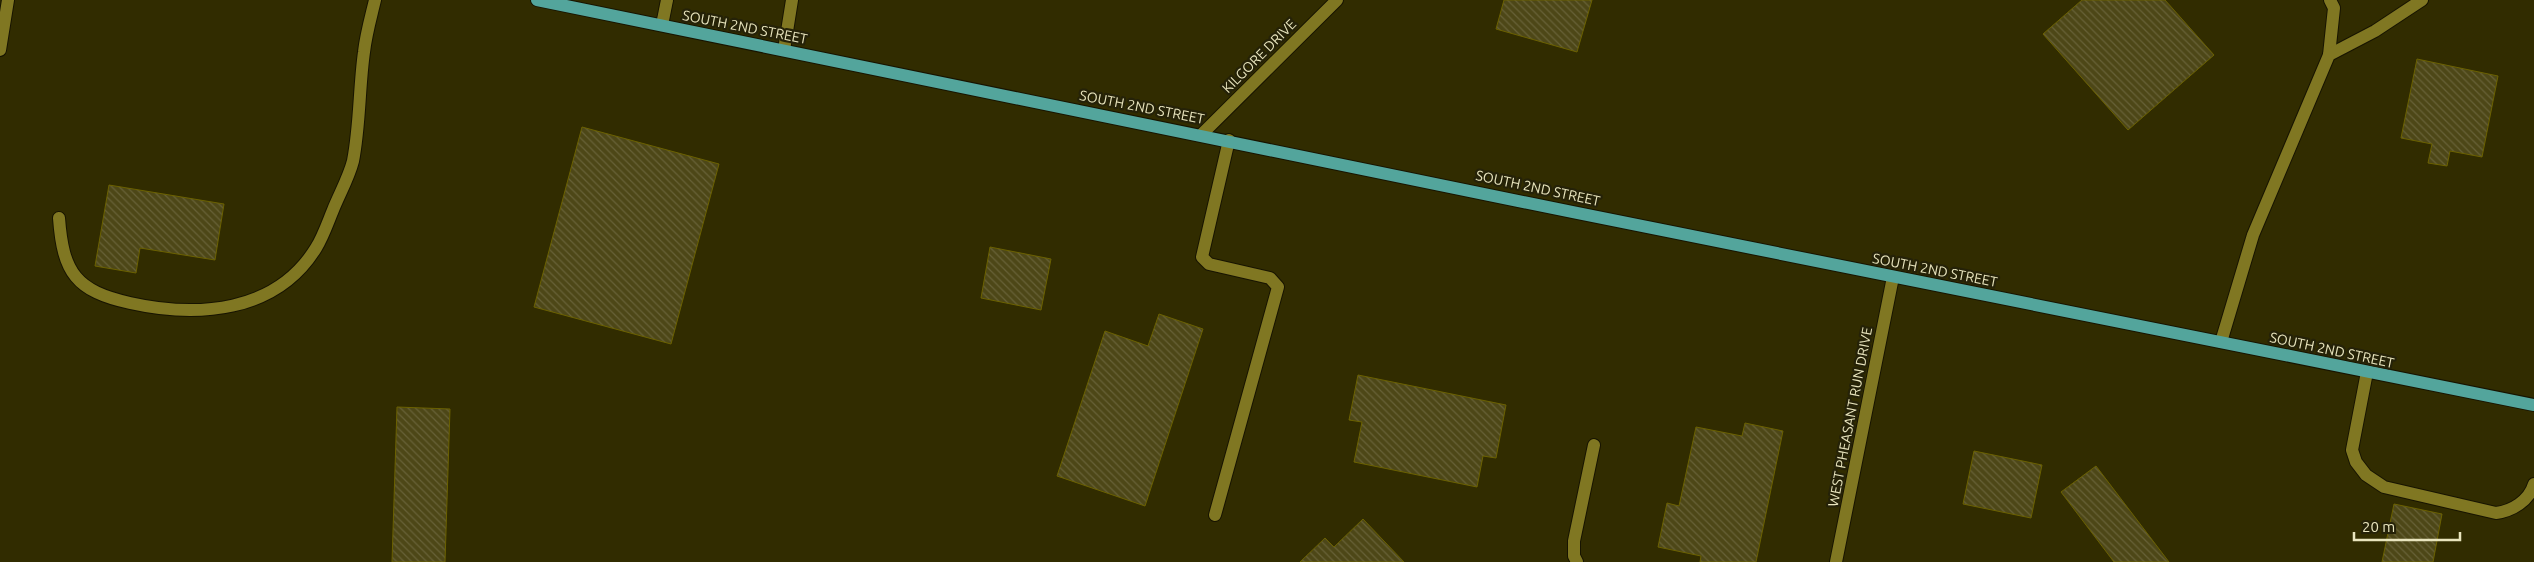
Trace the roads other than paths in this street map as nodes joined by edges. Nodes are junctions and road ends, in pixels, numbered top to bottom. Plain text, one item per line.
1 (8, 0) edge
2 (375, 0) edge
3 (537, 0) edge
4 (667, 0) edge
5 (792, 0) edge
6 (1337, 0) edge
7 (2330, 0) edge
8 (2422, 0) edge
9 (662, 25) junction
10 (0, 50) edge
11 (784, 50) junction
12 (2329, 55) junction
13 (1202, 134) junction
14 (1229, 140) junction
15 (59, 218) dead end
16 (1893, 277) junction
17 (2221, 342) junction
18 (2367, 372) junction
19 (2534, 405) edge
20 (1594, 445) dead end
21 (2534, 484) edge
22 (1215, 515) dead end
23 (1577, 562) edge
24 (1836, 562) edge

1 - 10 street
2 - 15 street
3 - 9 main road, SOUTH 2ND STREET
4 - 9 street
5 - 11 street
6 - 13 street, KILGORE DRIVE
7 - 12 street
8 - 12 street
9 - 11 main road, SOUTH 2ND STREET
11 - 13 main road, SOUTH 2ND STREET
12 - 17 street
13 - 14 main road, SOUTH 2ND STREET
14 - 16 main road, SOUTH 2ND STREET
14 - 22 street
16 - 17 main road, SOUTH 2ND STREET
16 - 24 street, WEST PHEASANT RUN DRIVE
17 - 18 main road, SOUTH 2ND STREET
18 - 19 main road, SOUTH 2ND STREET
18 - 21 street
20 - 23 street

